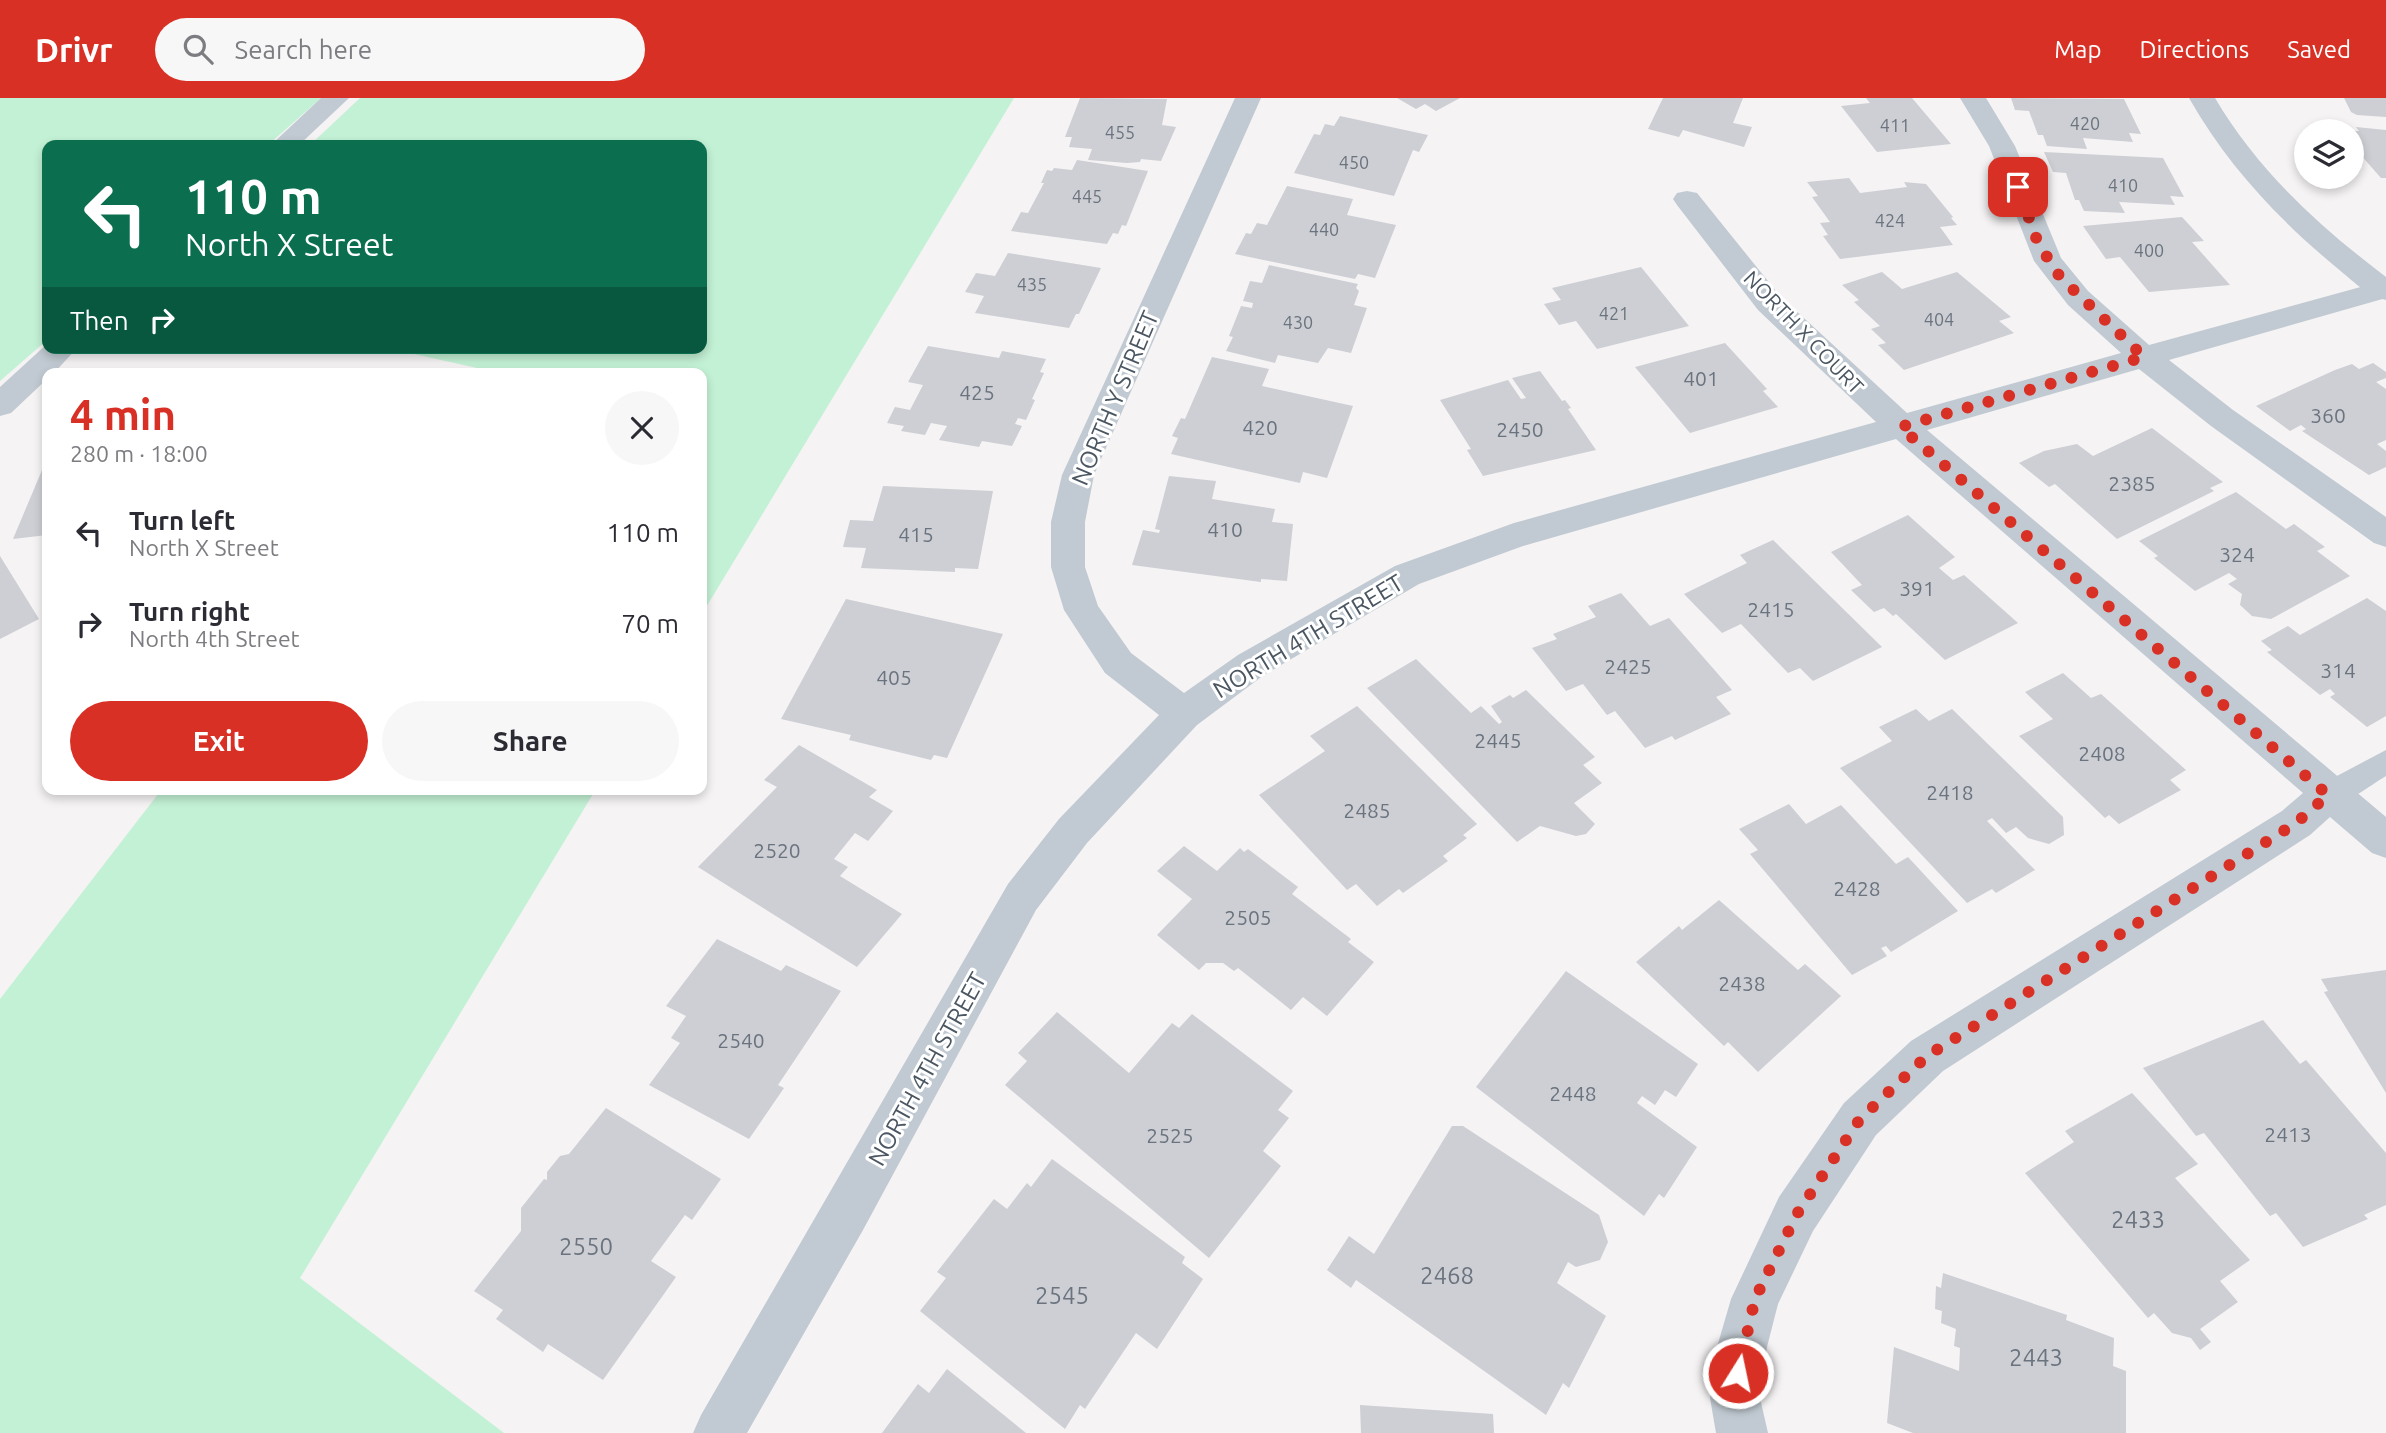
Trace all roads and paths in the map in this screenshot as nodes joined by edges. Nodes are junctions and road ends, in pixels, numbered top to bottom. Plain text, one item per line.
1 (336, 98) edge
2 (1248, 98) edge
3 (1973, 98) edge
4 (2202, 98) edge
5 (290, 140) edge
6 (1687, 199) dead end
7 (2384, 290) edge
8 (55, 354) edge
9 (2144, 357) junction
10 (0, 405) edge
11 (1900, 427) junction
12 (2386, 534) edge
13 (1184, 714) junction
14 (2386, 762) edge
15 (2328, 795) junction
16 (2386, 841) edge
17 (719, 1433) edge
18 (1742, 1433) edge

1 - 5 street
2 - 13 street, NORTH Y STREET
3 - 9 street
4 - 7 street
6 - 11 street, NORTH X COURT
7 - 9 street, NORTH 4TH STREET
8 - 10 street
9 - 11 street, NORTH 4TH STREET
9 - 12 street
11 - 13 street, NORTH 4TH STREET
11 - 15 street, NORTH X COURT
13 - 17 street, NORTH 4TH STREET
14 - 15 lane
15 - 16 street, NORTH X COURT
15 - 18 street

